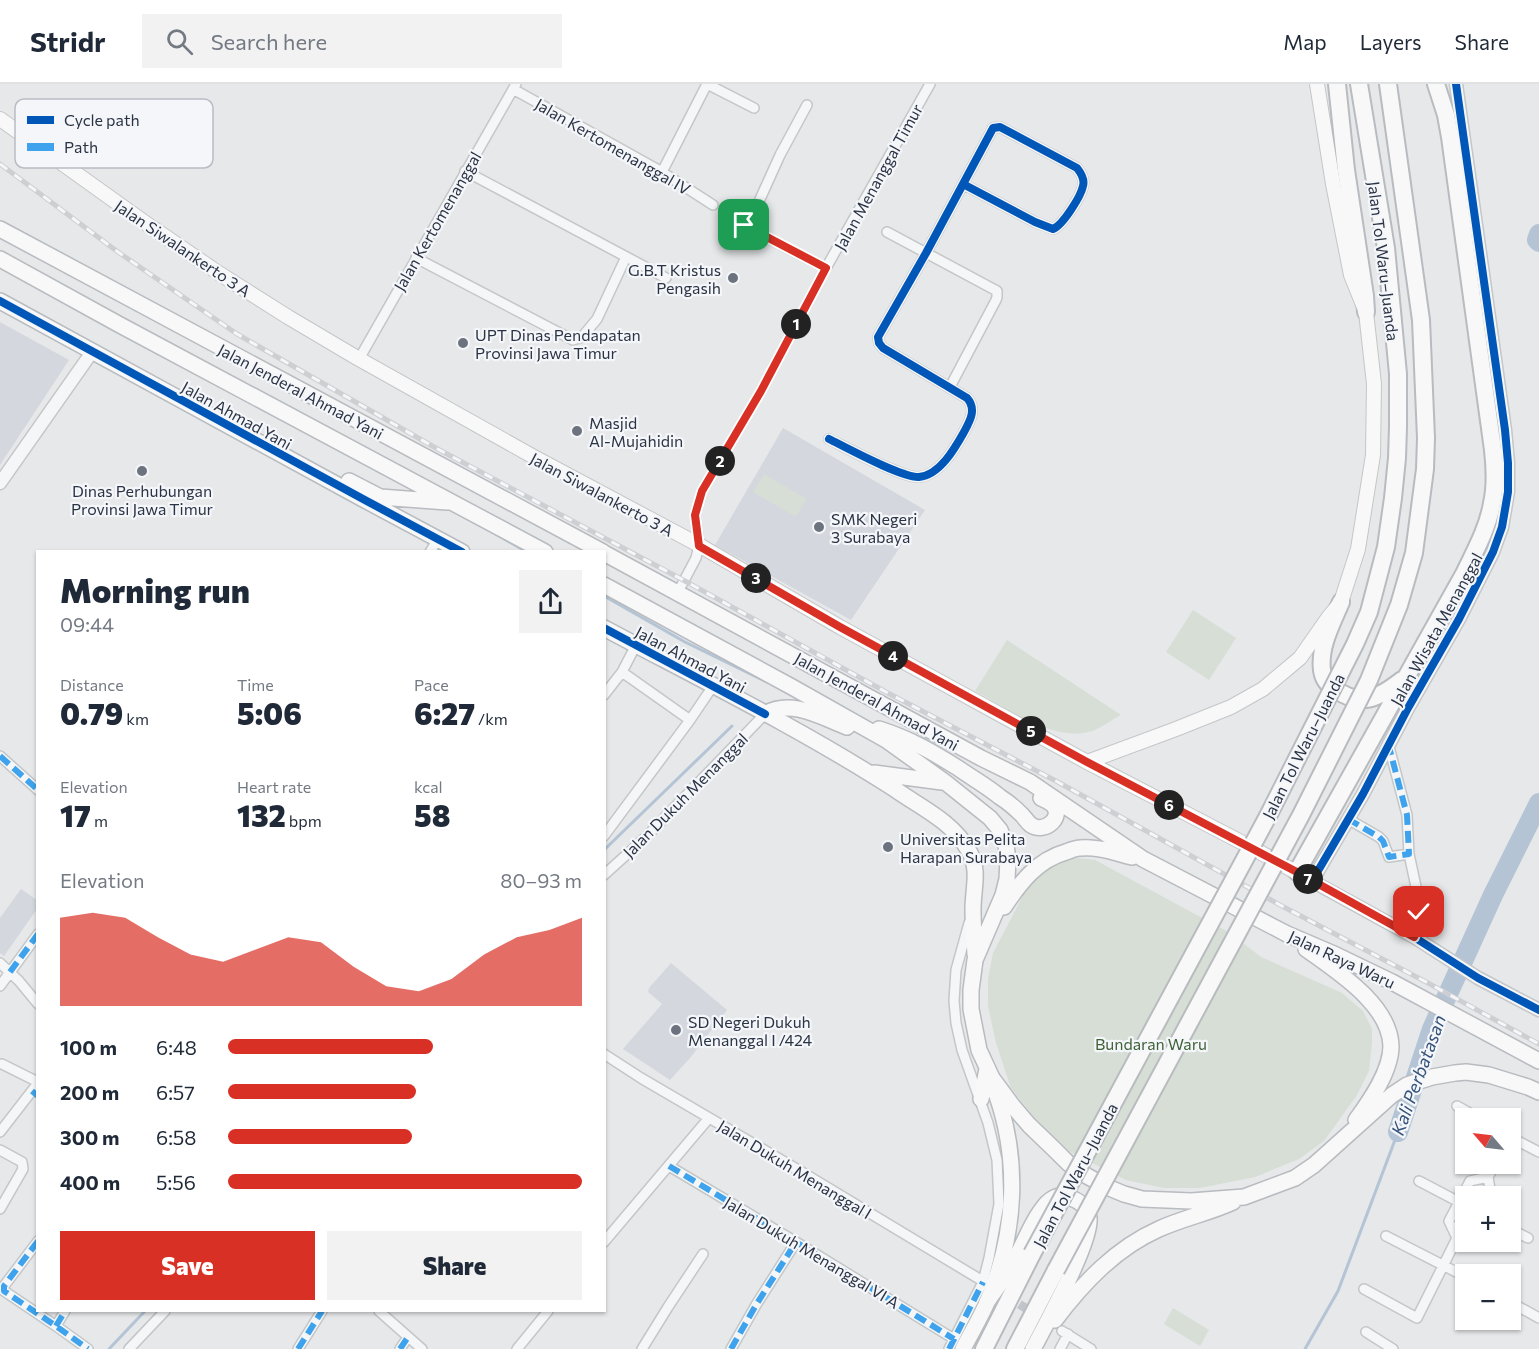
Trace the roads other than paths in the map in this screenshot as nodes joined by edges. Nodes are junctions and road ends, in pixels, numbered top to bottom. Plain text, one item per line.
1 (930, 84) edge
2 (1317, 84) edge
3 (1337, 84) edge
4 (1359, 84) edge
5 (1388, 84) edge
6 (1436, 84) edge
7 (1456, 84) edge
8 (514, 86) edge
9 (807, 105) dead end
10 (754, 108) dead end
11 (0, 119) edge
12 (15, 130) edge
13 (69, 168) edge
14 (465, 171) junction
15 (662, 171) junction
16 (963, 184) junction
17 (713, 205) dead end
18 (737, 222) dead end
19 (747, 228) junction
20 (0, 229) edge
21 (887, 232) dead end
22 (926, 253) junction
23 (626, 257) junction
24 (416, 258) junction
25 (0, 260) edge
26 (826, 268) junction
27 (666, 278) dead end
28 (0, 301) edge
29 (1366, 312) junction
30 (92, 352) junction
31 (359, 359) junction
32 (950, 387) junction
33 (829, 439) dead end
34 (266, 447) junction
35 (0, 483) edge
36 (453, 502) junction
37 (434, 546) edge
38 (699, 546) junction
39 (453, 550) edge
40 (541, 550) edge
41 (600, 550) edge
42 (606, 553) edge
43 (606, 586) edge
44 (678, 592) junction
45 (1341, 602) junction
46 (606, 629) edge
47 (636, 645) junction
48 (1411, 670) junction
49 (622, 672) junction
50 (713, 686) junction
51 (606, 692) edge
52 (765, 714) junction
53 (690, 720) junction
54 (861, 726) junction
55 (886, 740) junction
56 (1389, 743) junction
57 (0, 756) edge
58 (981, 758) junction
59 (1087, 762) junction
60 (869, 773) junction
61 (945, 782) junction
62 (36, 788) edge
63 (1348, 819) junction
64 (606, 833) edge
65 (1409, 854) junction
66 (1143, 859) junction
67 (606, 873) edge
68 (1305, 876) junction
69 (973, 907) junction
70 (1287, 934) junction
71 (986, 935) junction
72 (36, 937) edge
73 (1414, 937) junction
74 (975, 960) junction
75 (0, 963) edge
76 (10, 972) junction
77 (0, 986) edge
78 (36, 1001) edge
79 (1539, 1010) edge
80 (606, 1055) edge
81 (1539, 1061) edge
82 (2, 1064) dead end
83 (989, 1074) junction
84 (36, 1088) edge
85 (1539, 1092) edge
86 (981, 1099) junction
87 (1458, 1106) dead end
88 (1461, 1108) edge
89 (709, 1118) junction
90 (0, 1132) edge
91 (1521, 1143) edge
92 (1336, 1144) junction
93 (0, 1150) edge
94 (1539, 1152) edge
95 (669, 1166) junction
96 (1490, 1174) edge
97 (1488, 1177) junction
98 (1419, 1182) dead end
99 (1467, 1186) edge
100 (1490, 1186) edge
101 (1244, 1197) junction
102 (1455, 1200) edge
103 (0, 1209) edge
104 (1455, 1210) edge
105 (1455, 1234) edge
106 (1521, 1234) edge
107 (1386, 1236) dead end
108 (1528, 1238) dead end
109 (606, 1240) edge
110 (796, 1242) junction
111 (1455, 1242) edge
112 (36, 1244) edge
113 (704, 1254) dead end
114 (1444, 1265) junction
115 (1455, 1271) edge
116 (984, 1283) junction
117 (1364, 1289) dead end
118 (987, 1302) junction
119 (1521, 1308) edge
120 (64, 1312) edge
121 (164, 1312) edge
122 (321, 1312) edge
123 (380, 1312) edge
124 (547, 1312) edge
125 (1539, 1318) edge
126 (56, 1326) junction
127 (1366, 1332) dead end
128 (408, 1337) junction
129 (954, 1346) edge
130 (88, 1349) edge
131 (129, 1349) edge
132 (298, 1349) edge
133 (400, 1349) edge
134 (422, 1349) edge
135 (518, 1349) edge
136 (642, 1349) edge
137 (731, 1349) edge
138 (984, 1349) edge
139 (1015, 1349) edge
140 (1033, 1349) edge
141 (1060, 1349) edge
142 (1091, 1349) edge
143 (1393, 1349) edge

1 - 26 street, Jalan Menanggal Timur
2 - 29 main road
3 - 29 highway
4 - 138 highway, Jalan Tol Waru–Juanda, bridge
5 - 139 highway, Jalan Tol Waru–Juanda, bridge
6 - 48 highway
7 - 56 street, Jalan Wisata Menanggal
8 - 14 street, Jalan Kertomenanggal
8 - 15 street, Jalan Kertomenanggal IV
9 - 19 street
10 - 15 street
11 - 12 main road, Jalan Siwalankerto 3 A
13 - 31 main road, Jalan Siwalankerto 3 A
14 - 23 street
14 - 24 street, Jalan Kertomenanggal
15 - 17 street, Jalan Kertomenanggal IV
16 - 16 street
16 - 22 street
18 - 19 street
19 - 26 street
20 - 41 highway, Jalan Jenderal Ahmad Yani
21 - 22 street
22 - 32 street
22 - 32 street
23 - 24 street
23 - 27 street
24 - 31 street, Jalan Kertomenanggal
25 - 36 highway, Jalan Jenderal Ahmad Yani
26 - 38 street, Jalan Menanggal Timur
28 - 30 highway, Jalan Ahmad Yani
29 - 45 main road
30 - 34 highway, Jalan Ahmad Yani
30 - 35 street
31 - 38 main road, Jalan Siwalankerto 3 A
32 - 33 street
34 - 36 highway
34 - 37 highway, Jalan Ahmad Yani
36 - 40 highway, Jalan Jenderal Ahmad Yani
37 - 39 highway, Jalan Ahmad Yani
38 - 44 street, Jalan Menanggal Timur
38 - 59 main road, Jalan Siwalankerto 3 A
42 - 44 highway, Jalan Jenderal Ahmad Yani
43 - 54 highway, Jalan Jenderal Ahmad Yani
44 - 58 highway, Jalan Jenderal Ahmad Yani
45 - 48 highway
45 - 59 main road
46 - 47 highway, Jalan Ahmad Yani
47 - 49 street
47 - 50 highway, Jalan Ahmad Yani
48 - 68 highway
49 - 51 street
49 - 53 street
50 - 52 highway, Jalan Ahmad Yani
50 - 53 street
52 - 55 highway
52 - 60 highway, Jalan Ahmad Yani
52 - 67 street, Jalan Dukuh Menanggal
53 - 64 street
54 - 55 highway, Jalan Jenderal Ahmad Yani
54 - 58 highway
55 - 61 highway, Jalan Jenderal Ahmad Yani
56 - 63 street, Jalan Wisata Menanggal
56 - 65 street
57 - 62 street
58 - 66 highway, Jalan Jenderal Ahmad Yani
59 - 68 main road, Jalan Siwalankerto 3 A
60 - 61 highway
60 - 69 highway, Jalan Ahmad Yani
61 - 71 highway, Jalan Jenderal Ahmad Yani
63 - 65 street
63 - 68 street, Jalan Wisata Menanggal
65 - 73 street
66 - 70 highway, Jalan Raya Waru
66 - 71 highway
68 - 73 street, Jalan Siwalankerto 3 A
69 - 74 highway, Jalan Ahmad Yani
69 - 86 street
70 - 81 highway, Jalan Raya Waru
70 - 92 highway
71 - 74 highway
72 - 76 street
73 - 79 street, Jalan Siwalankerto 3 A
74 - 83 highway
75 - 76 street
76 - 77 street
76 - 78 street
80 - 89 street, Jalan Dukuh Menanggal I
82 - 84 street
83 - 86 highway
83 - 101 highway
83 - 118 highway
84 - 90 street
85 - 92 highway
86 - 116 street
87 - 88 street
89 - 95 street
89 - 116 street, Jalan Dukuh Menanggal I
91 - 94 street
92 - 101 highway
93 - 103 street
95 - 109 street
95 - 110 street, Jalan Dukuh Menanggal VI A
96 - 97 street
97 - 99 street
97 - 100 street
98 - 102 street
101 - 140 highway
104 - 105 street
106 - 108 street
107 - 114 street
110 - 129 street, Jalan Dukuh Menanggal VI A
110 - 137 street
111 - 114 street
112 - 126 street
113 - 136 street
114 - 115 street
114 - 117 street
116 - 129 street
118 - 129 highway
118 - 140 highway
119 - 125 street
120 - 126 street
121 - 131 street
122 - 132 street
123 - 128 street
124 - 135 street
126 - 130 street
127 - 143 street
128 - 133 street
128 - 134 street
141 - 142 street

